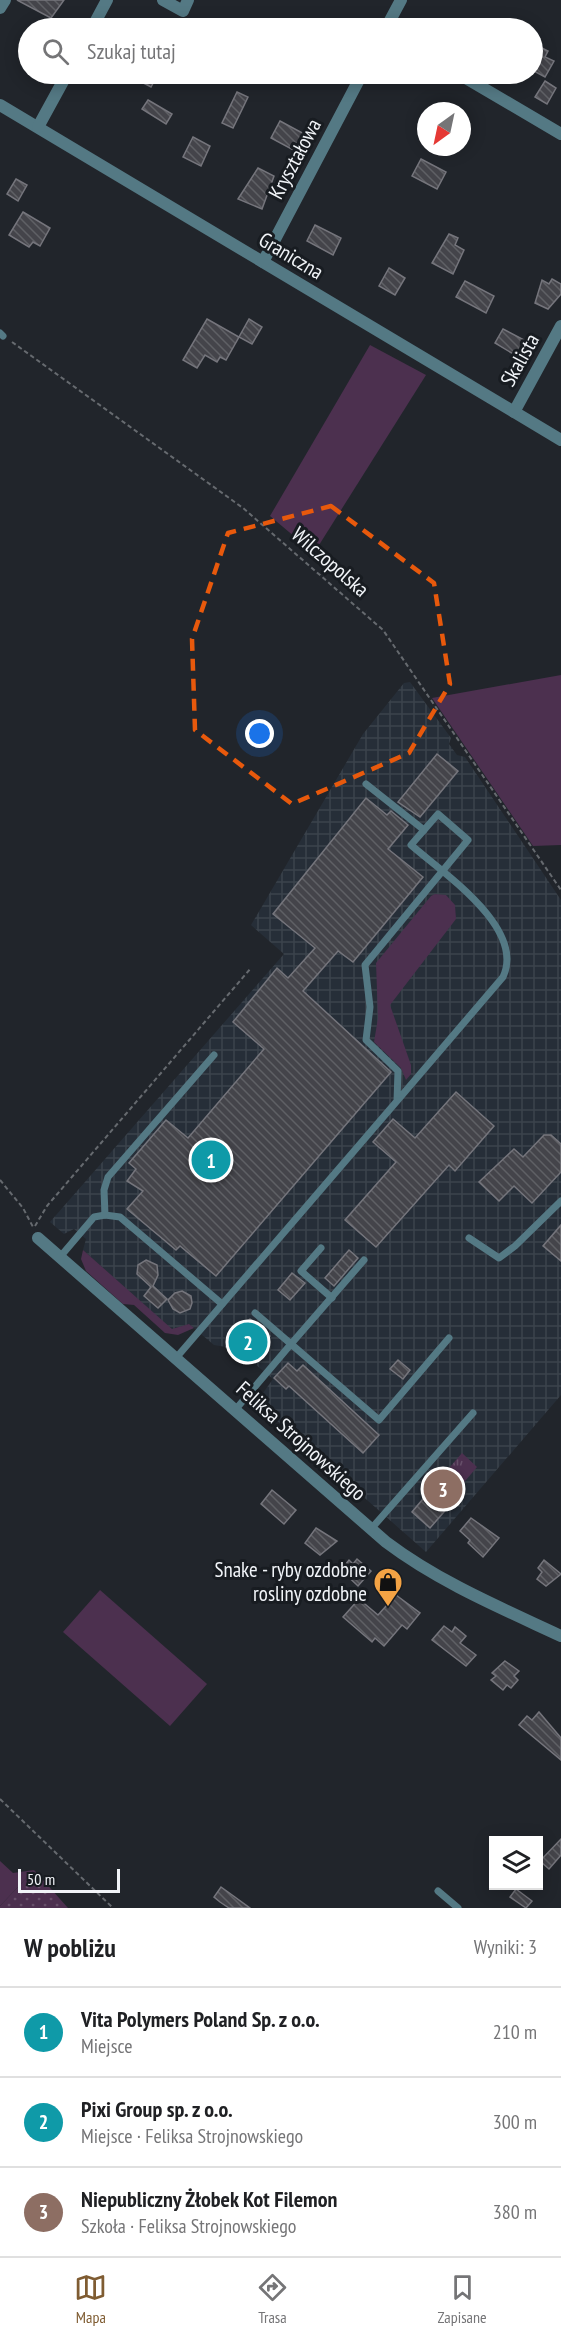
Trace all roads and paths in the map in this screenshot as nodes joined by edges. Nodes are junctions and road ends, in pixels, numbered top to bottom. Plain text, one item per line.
1 (4, 0) edge
2 (107, 0) edge
3 (163, 0) edge
4 (188, 0) edge
5 (401, 0) edge
6 (0, 8) edge
7 (97, 18) edge
8 (391, 18) edge
9 (62, 84) edge
10 (357, 84) edge
11 (476, 84) edge
12 (0, 105) edge
13 (38, 127) junction
14 (561, 134) edge
15 (263, 262) junction
16 (561, 326) edge
17 (2, 334) edge
18 (514, 412) junction
19 (561, 440) edge
20 (366, 784) dead end
21 (424, 830) junction
22 (441, 871) junction
23 (561, 891) edge
24 (251, 968) dead end
25 (214, 1054) dead end
26 (398, 1101) junction
27 (0, 1180) edge
28 (561, 1201) edge
29 (105, 1215) junction
30 (38, 1238) dead end
31 (469, 1238) dead end
32 (321, 1248) dead end
33 (60, 1257) junction
34 (364, 1260) dead end
35 (332, 1298) junction
36 (222, 1304) junction
37 (255, 1312) dead end
38 (449, 1338) dead end
39 (291, 1344) junction
40 (176, 1358) junction
41 (236, 1409) junction
42 (473, 1413) dead end
43 (450, 1475) dead end
44 (457, 1485) dead end
45 (371, 1529) junction
46 (561, 1636) edge
47 (0, 1799) edge
48 (438, 1891) dead end
49 (113, 1908) edge
50 (458, 1908) edge

1 - 6 street
2 - 7 street
3 - 4 street
5 - 8 street
9 - 13 street
10 - 15 street, Kryształowa
11 - 14 street
12 - 13 street, Graniczna
13 - 15 street, Graniczna
15 - 18 street, Graniczna
16 - 18 street, Skalista
17 - 23 path, Wilczopolska
18 - 19 street, Graniczna
20 - 21 lane
21 - 22 lane
21 - 22 lane
22 - 26 lane
22 - 26 lane
24 - 27 path
25 - 29 lane
26 - 36 lane
28 - 31 lane
29 - 33 lane
29 - 36 lane
30 - 33 street, Feliksa Strojnowskiego
32 - 35 lane
33 - 40 street, Feliksa Strojnowskiego
34 - 35 lane
35 - 39 lane
36 - 40 lane
37 - 39 lane
38 - 39 lane
39 - 41 lane
40 - 41 street, Feliksa Strojnowskiego
41 - 45 street, Feliksa Strojnowskiego
42 - 45 lane
43 - 44 path
45 - 46 street, Feliksa Strojnowskiego
47 - 49 path
48 - 50 lane

